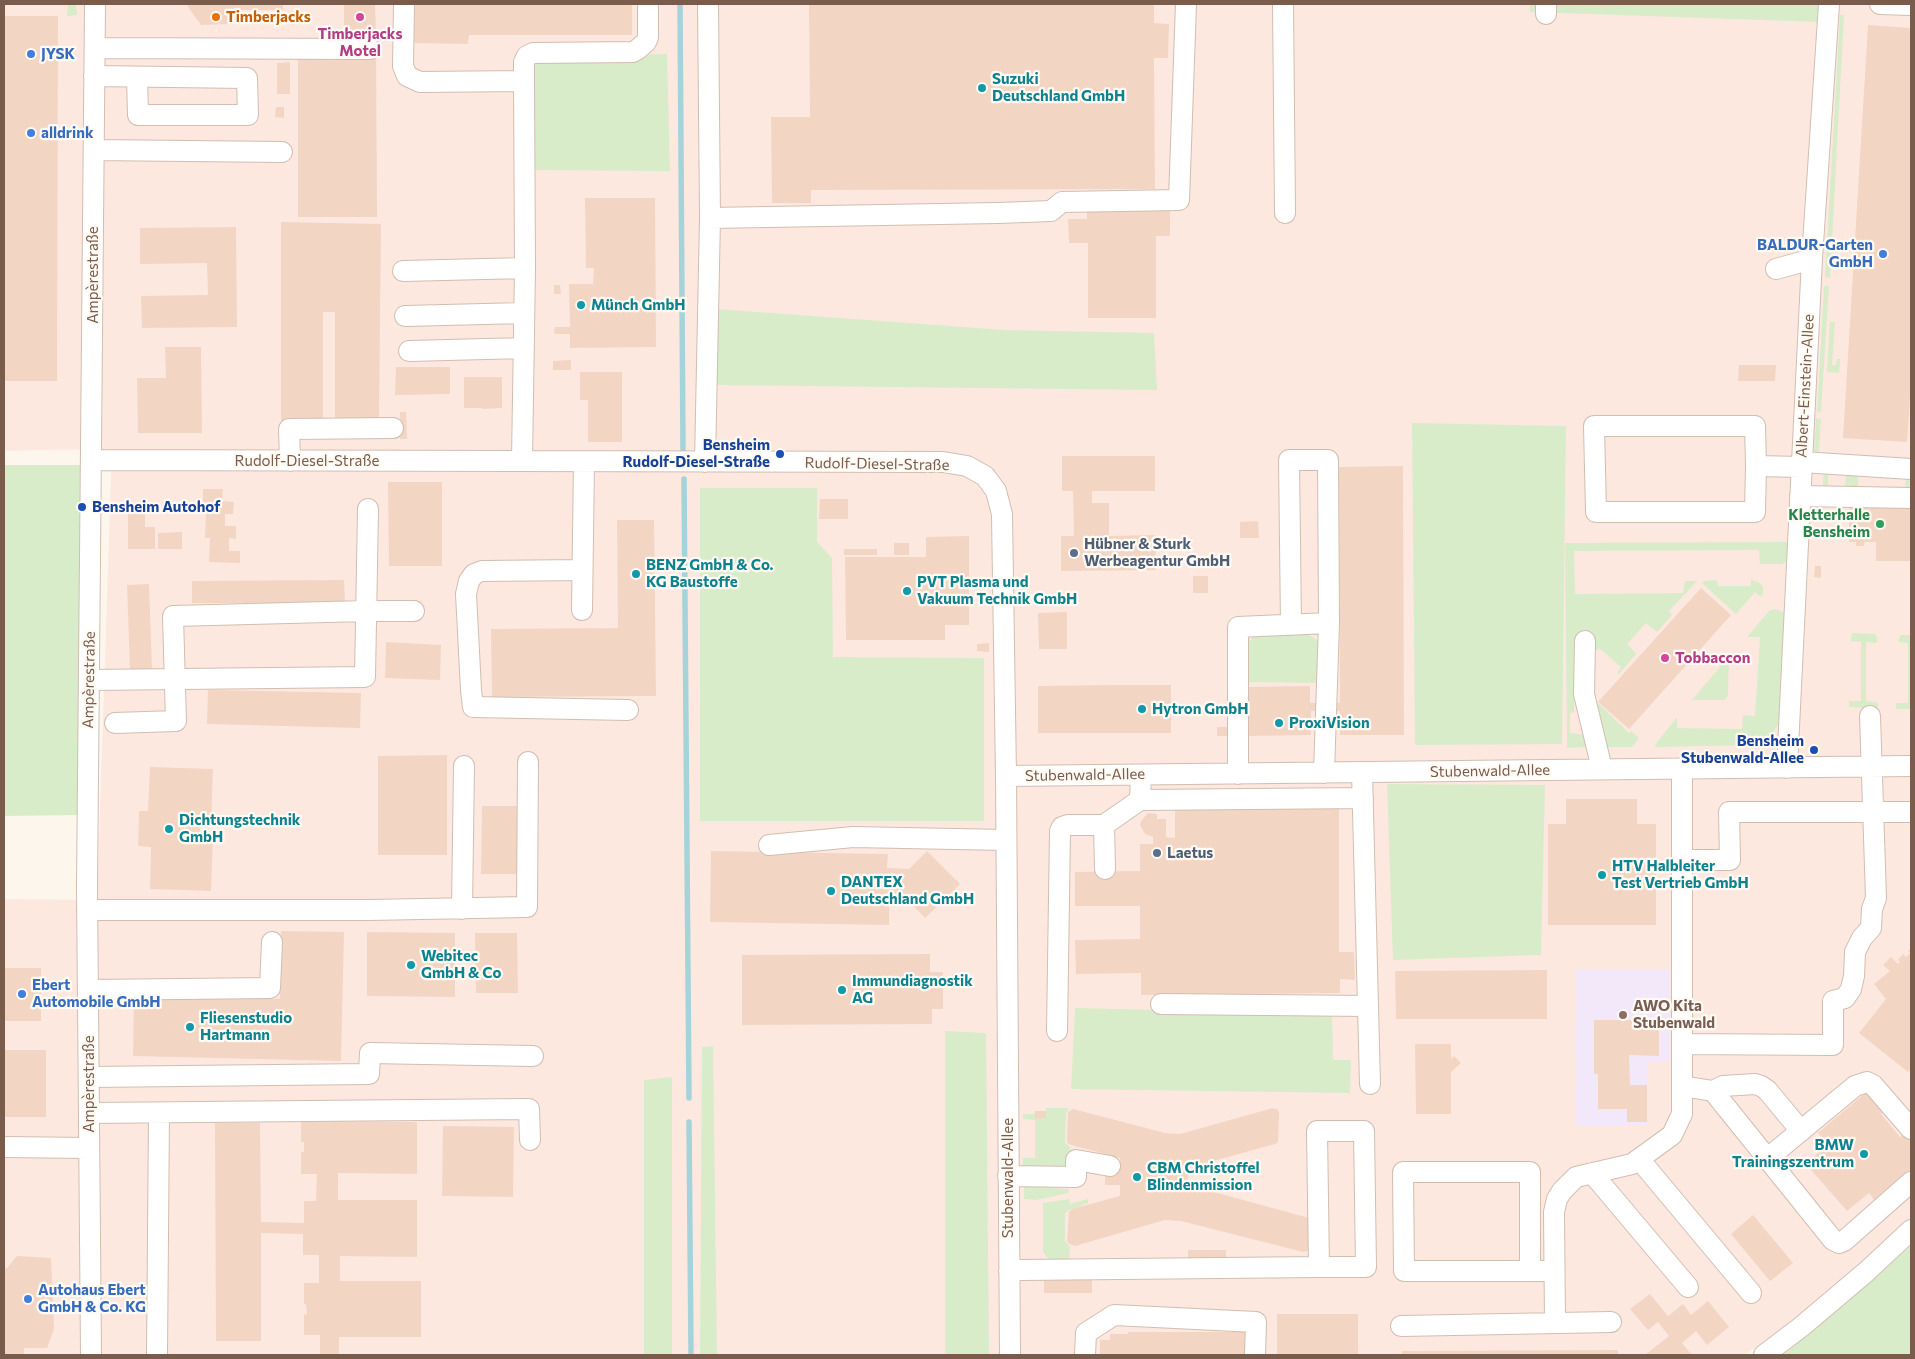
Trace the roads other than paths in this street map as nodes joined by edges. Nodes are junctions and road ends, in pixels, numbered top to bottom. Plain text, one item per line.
1 (95, 4) edge
2 (404, 4) edge
3 (648, 4) edge
4 (708, 4) edge
5 (1186, 4) edge
6 (1283, 4) edge
7 (1829, 4) edge
8 (1880, 4) edge
9 (1911, 5) edge
10 (95, 48) junction
11 (370, 48) dead end
12 (94, 76) junction
13 (137, 77) junction
14 (524, 81) junction
15 (94, 150) junction
16 (282, 152) dead end
17 (1285, 213) dead end
18 (710, 218) junction
19 (1812, 259) junction
20 (525, 268) junction
21 (403, 272) dead end
22 (1810, 282) junction
23 (524, 313) junction
24 (405, 316) dead end
25 (524, 348) junction
26 (409, 351) dead end
27 (393, 428) dead end
28 (344, 429) junction
29 (91, 460) junction
30 (290, 461) junction
31 (344, 461) junction
32 (522, 461) junction
33 (584, 462) junction
34 (705, 462) junction
35 (1802, 465) junction
36 (1756, 466) junction
37 (1911, 469) edge
38 (1800, 496) junction
39 (1911, 498) edge
40 (368, 509) dead end
41 (582, 570) junction
42 (582, 610) dead end
43 (366, 611) junction
44 (414, 611) dead end
45 (1329, 623) junction
46 (1291, 625) junction
47 (1585, 641) dead end
48 (90, 680) junction
49 (175, 680) junction
50 (628, 710) dead end
51 (1870, 716) dead end
52 (115, 723) dead end
53 (528, 762) dead end
54 (464, 766) dead end
55 (1871, 766) junction
56 (1911, 766) edge
57 (1682, 768) junction
58 (1787, 768) junction
59 (1602, 769) junction
60 (1362, 772) junction
61 (1324, 773) junction
62 (1238, 774) junction
63 (1141, 775) junction
64 (1006, 776) junction
65 (1362, 798) junction
66 (1140, 800) junction
67 (1873, 812) junction
68 (1911, 812) edge
69 (1104, 825) junction
70 (1006, 840) junction
71 (769, 845) dead end
72 (1682, 860) junction
73 (1105, 868) dead end
74 (462, 908) junction
75 (87, 910) junction
76 (272, 942) dead end
77 (88, 990) junction
78 (1161, 1004) dead end
79 (1368, 1006) junction
80 (1057, 1031) dead end
81 (1682, 1044) junction
82 (533, 1056) dead end
83 (89, 1077) junction
84 (1370, 1084) dead end
85 (1682, 1086) junction
86 (1713, 1091) junction
87 (159, 1113) junction
88 (89, 1114) junction
89 (1911, 1129) edge
90 (1801, 1131) junction
91 (530, 1140) dead end
92 (4, 1147) edge
93 (89, 1148) junction
94 (1639, 1158) junction
95 (1768, 1158) junction
96 (1110, 1166) dead end
97 (1584, 1175) junction
98 (1008, 1176) junction
99 (1911, 1182) edge
100 (1911, 1230) edge
101 (1319, 1268) junction
102 (1009, 1271) junction
103 (1530, 1271) junction
104 (1554, 1271) junction
105 (1688, 1287) dead end
106 (1751, 1293) dead end
107 (1611, 1322) dead end
108 (1554, 1323) junction
109 (1401, 1326) dead end
110 (91, 1355) edge
111 (157, 1355) edge
112 (1010, 1355) edge
113 (1086, 1355) edge
114 (1255, 1355) edge
115 (1764, 1355) edge

1 - 10 street, Ampèrestraße
2 - 14 street
3 - 14 street
4 - 18 street
5 - 18 street
6 - 17 street
7 - 19 street, Albert-Einstein-Allee
8 - 9 street
10 - 11 street
10 - 12 street, Ampèrestraße
12 - 13 street
12 - 15 street, Ampèrestraße
13 - 13 street
14 - 20 street
15 - 16 street
15 - 29 street, Ampèrestraße
18 - 34 street
19 - 22 street, Albert-Einstein-Allee
19 - 22 street
20 - 21 street
20 - 23 street
22 - 35 street, Albert-Einstein-Allee
23 - 24 street
23 - 25 street
25 - 26 street
25 - 32 street
27 - 28 street
28 - 30 street
28 - 31 street
29 - 30 street, Rudolf-Diesel-Straße
29 - 48 street, Ampèrestraße
30 - 31 street, Rudolf-Diesel-Straße
31 - 32 street, Rudolf-Diesel-Straße
32 - 33 street, Rudolf-Diesel-Straße
33 - 34 street, Rudolf-Diesel-Straße
33 - 41 street
34 - 64 street, Rudolf-Diesel-Straße
35 - 36 street
35 - 37 street
35 - 38 street, Albert-Einstein-Allee
36 - 36 street
38 - 39 street
38 - 58 street, Albert-Einstein-Allee
40 - 43 street
41 - 42 street
41 - 50 street
43 - 44 street
43 - 49 street
43 - 49 street
45 - 46 street
45 - 46 street
45 - 61 street
46 - 62 street
47 - 59 street
48 - 49 street
48 - 75 street, Ampèrestraße
49 - 52 street
51 - 55 street
53 - 74 street
54 - 74 street
55 - 56 street, Stubenwald-Allee
55 - 58 street, Stubenwald-Allee
55 - 67 street
57 - 58 street, Stubenwald-Allee
57 - 59 street, Stubenwald-Allee
57 - 72 street
59 - 60 street, Stubenwald-Allee
60 - 61 street, Stubenwald-Allee
60 - 65 street
61 - 62 street, Stubenwald-Allee
62 - 63 street, Stubenwald-Allee
63 - 64 street, Stubenwald-Allee
63 - 66 street
64 - 70 street, Stubenwald-Allee
65 - 66 street
65 - 79 street
66 - 69 street
67 - 68 street
67 - 72 street
67 - 81 street
69 - 73 street
69 - 80 street
70 - 71 street
70 - 98 street, Stubenwald-Allee
72 - 81 street
74 - 75 street
75 - 77 street, Ampèrestraße
76 - 77 street
77 - 83 street, Ampèrestraße
78 - 79 street
79 - 84 street
81 - 85 street
82 - 83 street
83 - 88 street, Ampèrestraße
85 - 86 street
85 - 94 street
86 - 90 street
86 - 95 street
87 - 88 street
87 - 91 street
87 - 111 street
88 - 93 street, Ampèrestraße
89 - 90 street
90 - 95 street
92 - 93 street
93 - 110 street, Ampèrestraße
94 - 97 street
94 - 106 street
95 - 99 street
96 - 98 street
97 - 104 street
97 - 105 street
98 - 102 street, Stubenwald-Allee
100 - 115 street
101 - 101 street
101 - 102 street
102 - 112 street, Stubenwald-Allee
103 - 103 street
103 - 104 street
104 - 108 street
107 - 108 street
108 - 109 street
113 - 114 street

